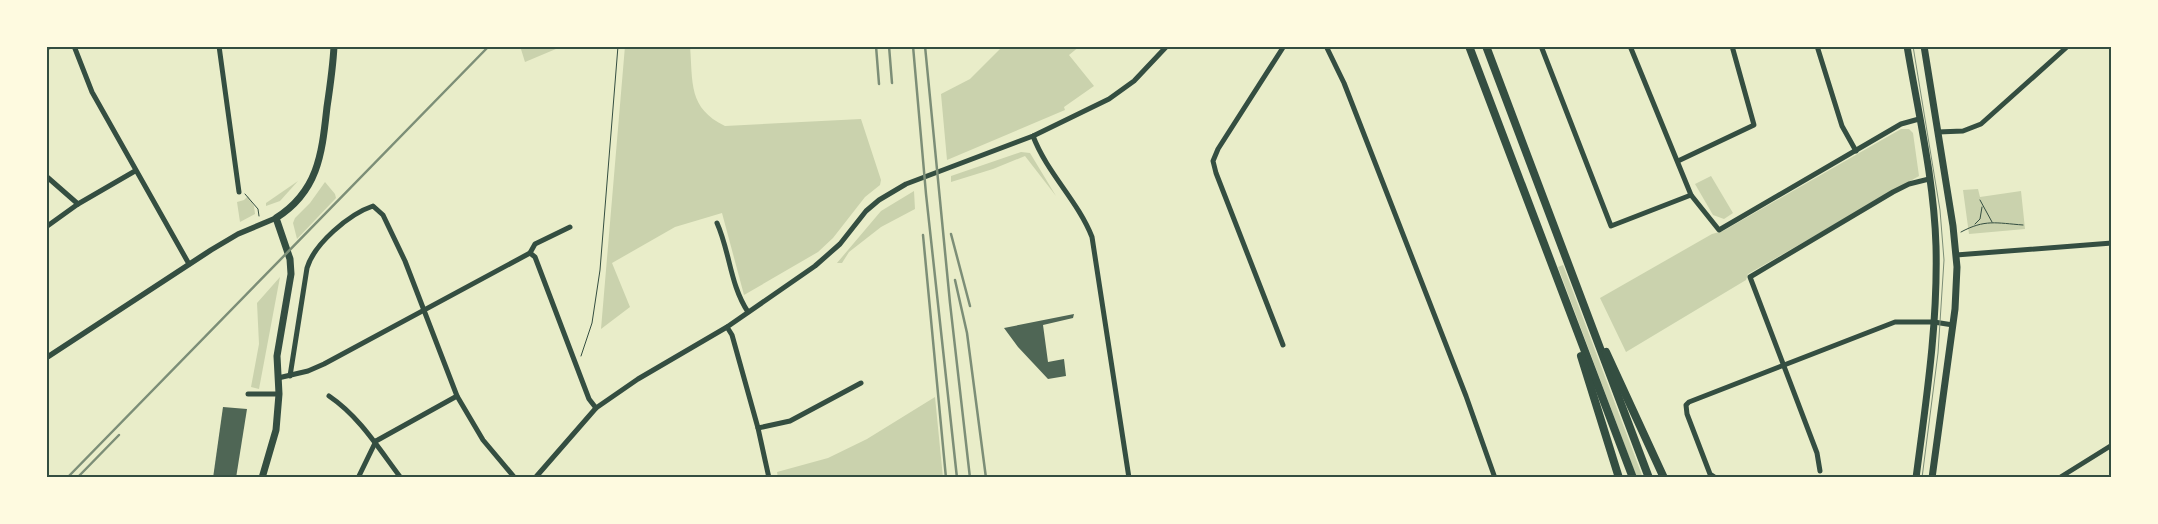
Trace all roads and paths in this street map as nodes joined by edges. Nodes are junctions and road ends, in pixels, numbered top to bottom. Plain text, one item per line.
1 (52, 46) edge
2 (74, 46) edge
3 (219, 46) edge
4 (334, 46) edge
5 (618, 46) edge
6 (1167, 46) edge
7 (1284, 46) edge
8 (1326, 46) edge
9 (1469, 46) edge
10 (1486, 46) edge
11 (1541, 46) edge
12 (1630, 46) edge
13 (1732, 46) edge
14 (1817, 46) edge
15 (1907, 46) edge
16 (1924, 46) edge
17 (2068, 46) edge
18 (46, 48) edge
19 (1919, 119) junction
20 (1938, 132) junction
21 (1033, 136) junction
22 (1856, 151) junction
23 (1678, 161) junction
24 (135, 171) junction
25 (46, 176) edge
26 (1929, 179) junction
27 (239, 192) joint
28 (1691, 195) junction
29 (1980, 200) dead end
30 (78, 204) junction
31 (1983, 206) junction
32 (276, 218) junction
33 (1992, 222) junction
34 (717, 223) dead end
35 (262, 224) junction
36 (1975, 224) junction
37 (2022, 225) dead end
38 (46, 227) edge
39 (570, 227) dead end
40 (1955, 236) junction
41 (2112, 243) edge
42 (530, 253) junction
43 (1956, 255) junction
44 (189, 264) junction
45 (1582, 303) junction
46 (424, 310) junction
47 (748, 312) junction
48 (1570, 315) junction
49 (1934, 322) junction
50 (1953, 325) junction
51 (727, 327) junction
52 (1283, 345) dead end
53 (46, 358) edge
54 (576, 365) junction
55 (1783, 366) junction
56 (290, 376) junction
57 (278, 378) junction
58 (861, 383) dead end
59 (248, 394) dead end
60 (279, 394) junction
61 (330, 396) dead end
62 (457, 396) junction
63 (596, 408) junction
64 (758, 428) junction
65 (376, 441) junction
66 (2112, 445) edge
67 (1820, 471) dead end
68 (262, 478) edge
69 (358, 478) edge
70 (401, 478) edge
71 (515, 478) edge
72 (535, 478) edge
73 (769, 478) edge
74 (1128, 478) edge
75 (1495, 478) edge
76 (1619, 478) edge
77 (1633, 478) edge
78 (1649, 478) edge
79 (1664, 478) edge
80 (1716, 478) edge
81 (1916, 478) edge
82 (1932, 478) edge
83 (2059, 478) edge

1 - 18 street
2 - 24 street
3 - 27 street
4 - 32 main road
5 - 54 path
6 - 21 street
7 - 52 street
8 - 75 street
9 - 48 highway
10 - 45 highway
11 - 28 street
12 - 23 street
13 - 23 street
14 - 22 street
15 - 19 main road
16 - 20 main road
17 - 20 street
19 - 22 street
19 - 26 main road
20 - 40 main road
21 - 47 street
21 - 74 street
22 - 28 street
23 - 28 street
24 - 30 street
24 - 44 street
25 - 30 street
26 - 49 main road
26 - 55 street
27 - 35 path
29 - 31 path
30 - 38 street
31 - 33 path
31 - 36 path
32 - 35 street
32 - 57 main road
33 - 36 path
33 - 37 path
34 - 47 street
35 - 44 street
36 - 40 path
39 - 42 street
40 - 43 main road
41 - 43 street
42 - 46 street
42 - 54 street
43 - 50 main road
44 - 53 street
45 - 78 highway
45 - 79 highway
46 - 56 street
46 - 56 street
46 - 62 street
47 - 51 street
48 - 76 highway
48 - 77 highway
49 - 50 street
49 - 55 street
49 - 81 main road
50 - 82 main road
51 - 63 street
51 - 64 street
54 - 63 street
55 - 67 street
55 - 80 street
56 - 57 street
57 - 60 main road
58 - 64 street
59 - 60 street
60 - 68 main road
61 - 65 street
62 - 65 street
62 - 71 street
63 - 72 street
64 - 73 street
65 - 69 street
65 - 70 street
66 - 83 street

